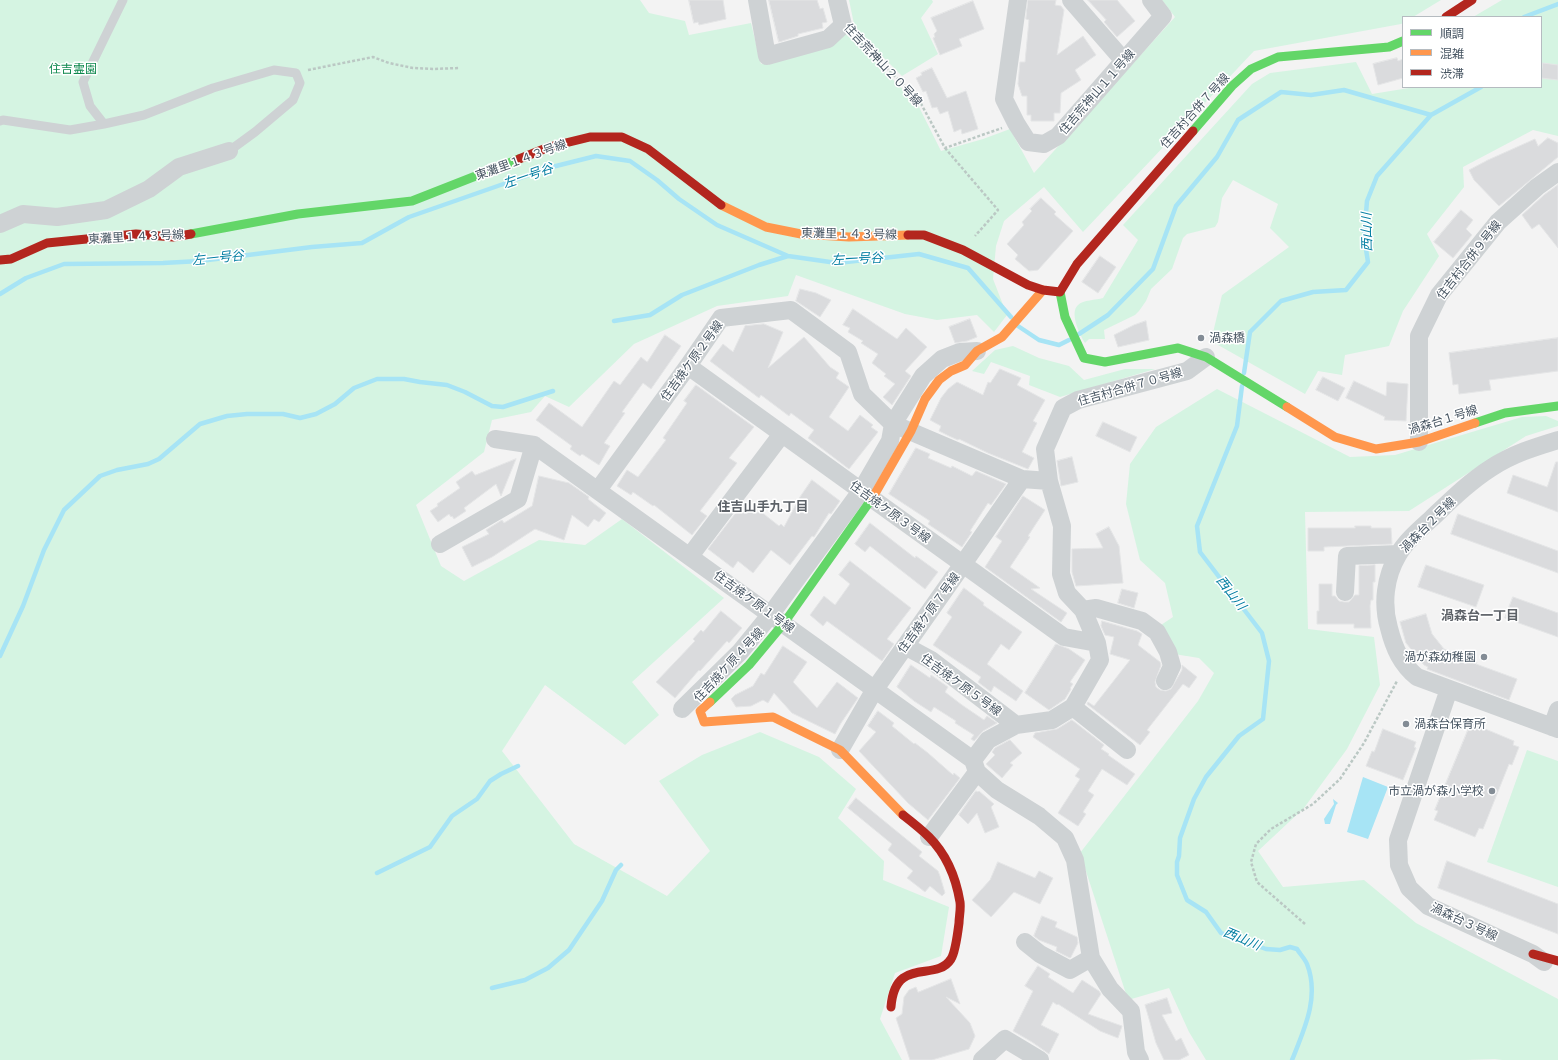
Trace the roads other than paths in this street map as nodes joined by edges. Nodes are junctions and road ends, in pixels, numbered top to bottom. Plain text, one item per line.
1 (123, 0) edge
2 (757, 0) edge
3 (837, 0) edge
4 (1018, 0) edge
5 (1071, 0) edge
6 (1151, 0) edge
7 (1472, 0) edge
8 (1448, 16) edge
9 (1402, 41) edge
10 (1124, 61) junction
11 (0, 121) edge
12 (104, 124) junction
13 (229, 151) joint
14 (1558, 172) edge
15 (0, 224) edge
16 (0, 260) edge
17 (1042, 290) junction
18 (1060, 292) junction
19 (977, 351) junction
20 (1210, 359) junction
21 (688, 366) junction
22 (1558, 406) edge
23 (894, 424) junction
24 (911, 431) junction
25 (782, 434) junction
26 (495, 439) dead end
27 (1558, 440) edge
28 (1419, 442) junction
29 (534, 445) junction
30 (1022, 479) junction
31 (1049, 481) junction
32 (598, 490) junction
33 (866, 495) junction
34 (440, 544) dead end
35 (1398, 554) junction
36 (690, 556) junction
37 (963, 564) junction
38 (1340, 582) dead end
39 (1083, 610) junction
40 (778, 619) junction
41 (1097, 643) junction
42 (905, 646) junction
43 (1165, 682) dead end
44 (875, 689) junction
45 (1449, 689) junction
46 (1073, 707) junction
47 (682, 709) dead end
48 (1556, 722) edge
49 (1016, 725) junction
50 (840, 750) junction
51 (1127, 750) dead end
52 (975, 766) junction
53 (929, 837) junction
54 (1025, 942) dead end
55 (1533, 954) junction
56 (1090, 958) junction
57 (1558, 961) edge
58 (1558, 972) edge
59 (891, 1007) dead end
60 (982, 1060) edge
61 (1040, 1060) edge
62 (1140, 1060) edge

1 - 12 lane
2 - 3 street, 住吉荒神山２０号線
4 - 10 street, 住吉荒神山１１号線
5 - 10 street
6 - 10 street, 住吉荒神山１１号線
7 - 8 street
9 - 18 street, 住吉村合併７号線
11 - 12 lane
12 - 13 lane
13 - 15 street
14 - 28 street, 住吉村合併９号線
16 - 17 street, 東灘里１４３号線
17 - 18 street, 東灘里１４３号線
17 - 19 street
18 - 20 street, 渦森台１号線
19 - 23 street
19 - 24 street
20 - 28 street, 渦森台１号線
20 - 31 street, 住吉村合併７０号線
21 - 23 street, 住吉焼ケ原２号線
21 - 25 street, 住吉焼ケ原３号線
21 - 32 street, 住吉焼ケ原２号線
22 - 28 street, 渦森台１号線
23 - 24 street, 住吉焼ケ原２号線
23 - 33 street
24 - 30 street, 住吉焼ケ原２号線
24 - 33 street
25 - 33 street, 住吉焼ケ原３号線
25 - 36 street
26 - 29 street, 住吉焼ケ原１号線
27 - 35 street, 渦森台２号線
29 - 32 street, 住吉焼ケ原１号線
29 - 34 street
30 - 31 street, 住吉焼ケ原２号線
30 - 37 street, 住吉焼ケ原７号線
31 - 39 street, 住吉村合併７０号線
32 - 36 street, 住吉焼ケ原１号線
33 - 37 street, 住吉焼ケ原３号線
33 - 40 street
35 - 38 street
35 - 45 street, 渦森台２号線
36 - 40 street, 住吉焼ケ原１号線
37 - 41 street, 住吉焼ケ原３号線
37 - 42 street, 住吉焼ケ原７号線
39 - 41 street, 住吉村合併７０号線
39 - 43 street
40 - 44 street, 住吉焼ケ原１号線
40 - 47 street
40 - 50 street, 住吉焼ケ原４号線
41 - 46 street, 住吉村合併７０号線
42 - 44 street, 住吉焼ケ原７号線
42 - 49 street, 住吉焼ケ原５号線
44 - 50 street, 住吉焼ケ原７号線
44 - 52 street, 住吉焼ケ原１号線
45 - 48 street, 渦森台２号線
45 - 55 street, 渦森台３号線
46 - 49 street, 住吉村合併７０号線
46 - 51 street
49 - 52 street, 住吉村合併７０号線
50 - 53 street, 住吉焼ケ原４号線
52 - 53 street, 住吉村合併７０号線
52 - 56 street
53 - 59 street, 住吉焼ケ原４号線
54 - 56 street
55 - 57 street
55 - 58 street, 渦森台３号線
56 - 62 street
60 - 61 street

